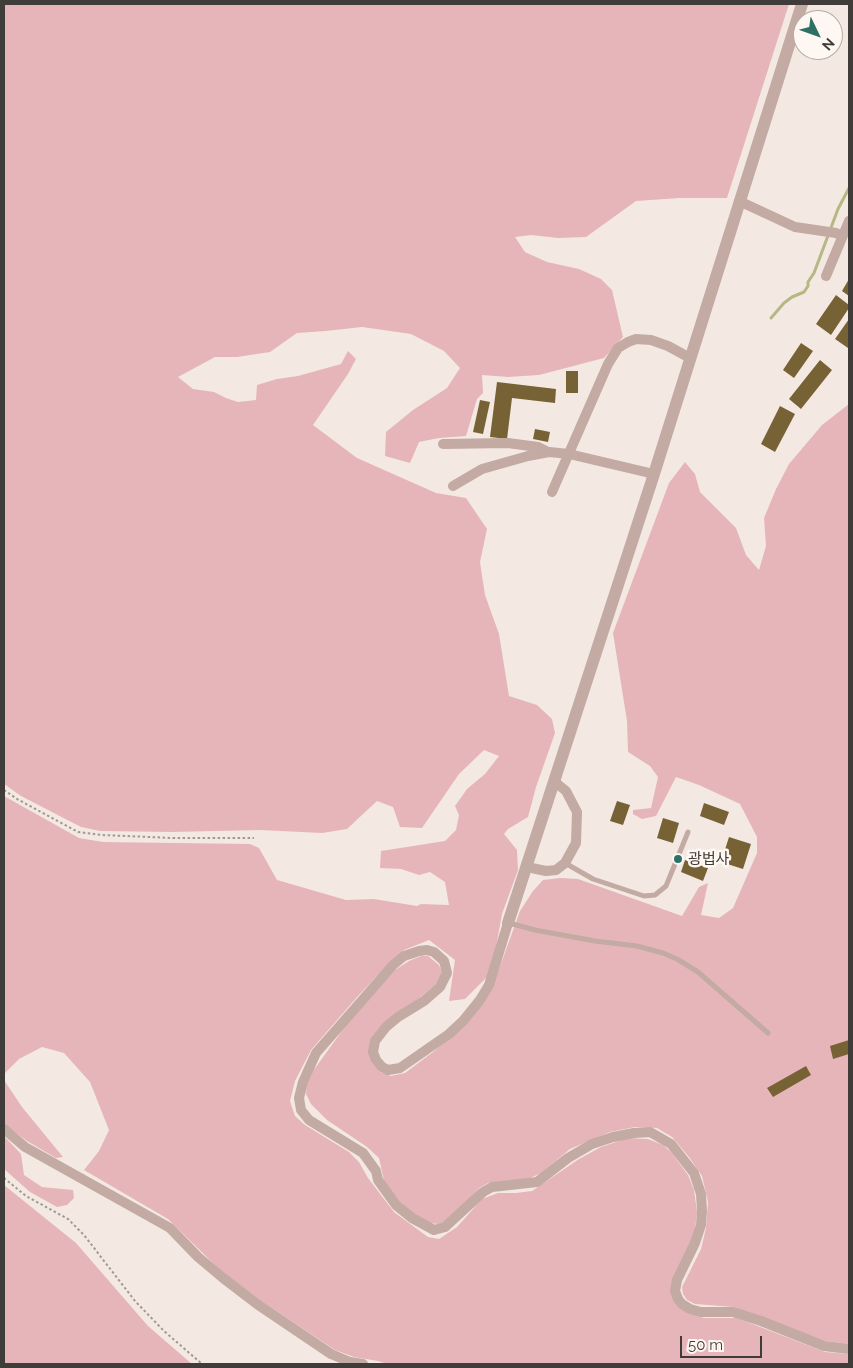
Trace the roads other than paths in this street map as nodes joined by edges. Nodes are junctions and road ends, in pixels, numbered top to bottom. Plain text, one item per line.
1 (802, 4) edge
2 (739, 201) junction
3 (849, 221) edge
4 (835, 234) junction
5 (826, 276) dead end
6 (690, 358) junction
7 (443, 444) dead end
8 (548, 452) junction
9 (569, 454) junction
10 (654, 474) junction
11 (453, 486) dead end
12 (552, 492) dead end
13 (555, 782) junction
14 (688, 832) dead end
15 (565, 863) junction
16 (527, 868) junction
17 (508, 923) junction
18 (768, 1032) dead end
19 (4, 1129) edge
20 (849, 1349) edge
21 (363, 1364) edge

1 - 2 street
2 - 4 street
2 - 6 street
3 - 4 street
4 - 5 street
6 - 9 street
6 - 10 street
7 - 8 street
8 - 9 street
8 - 11 street
9 - 10 street
9 - 12 street
10 - 13 street
13 - 15 street
13 - 16 street
14 - 15 lane
15 - 16 street
16 - 17 street
17 - 18 lane
17 - 20 street
19 - 21 street

